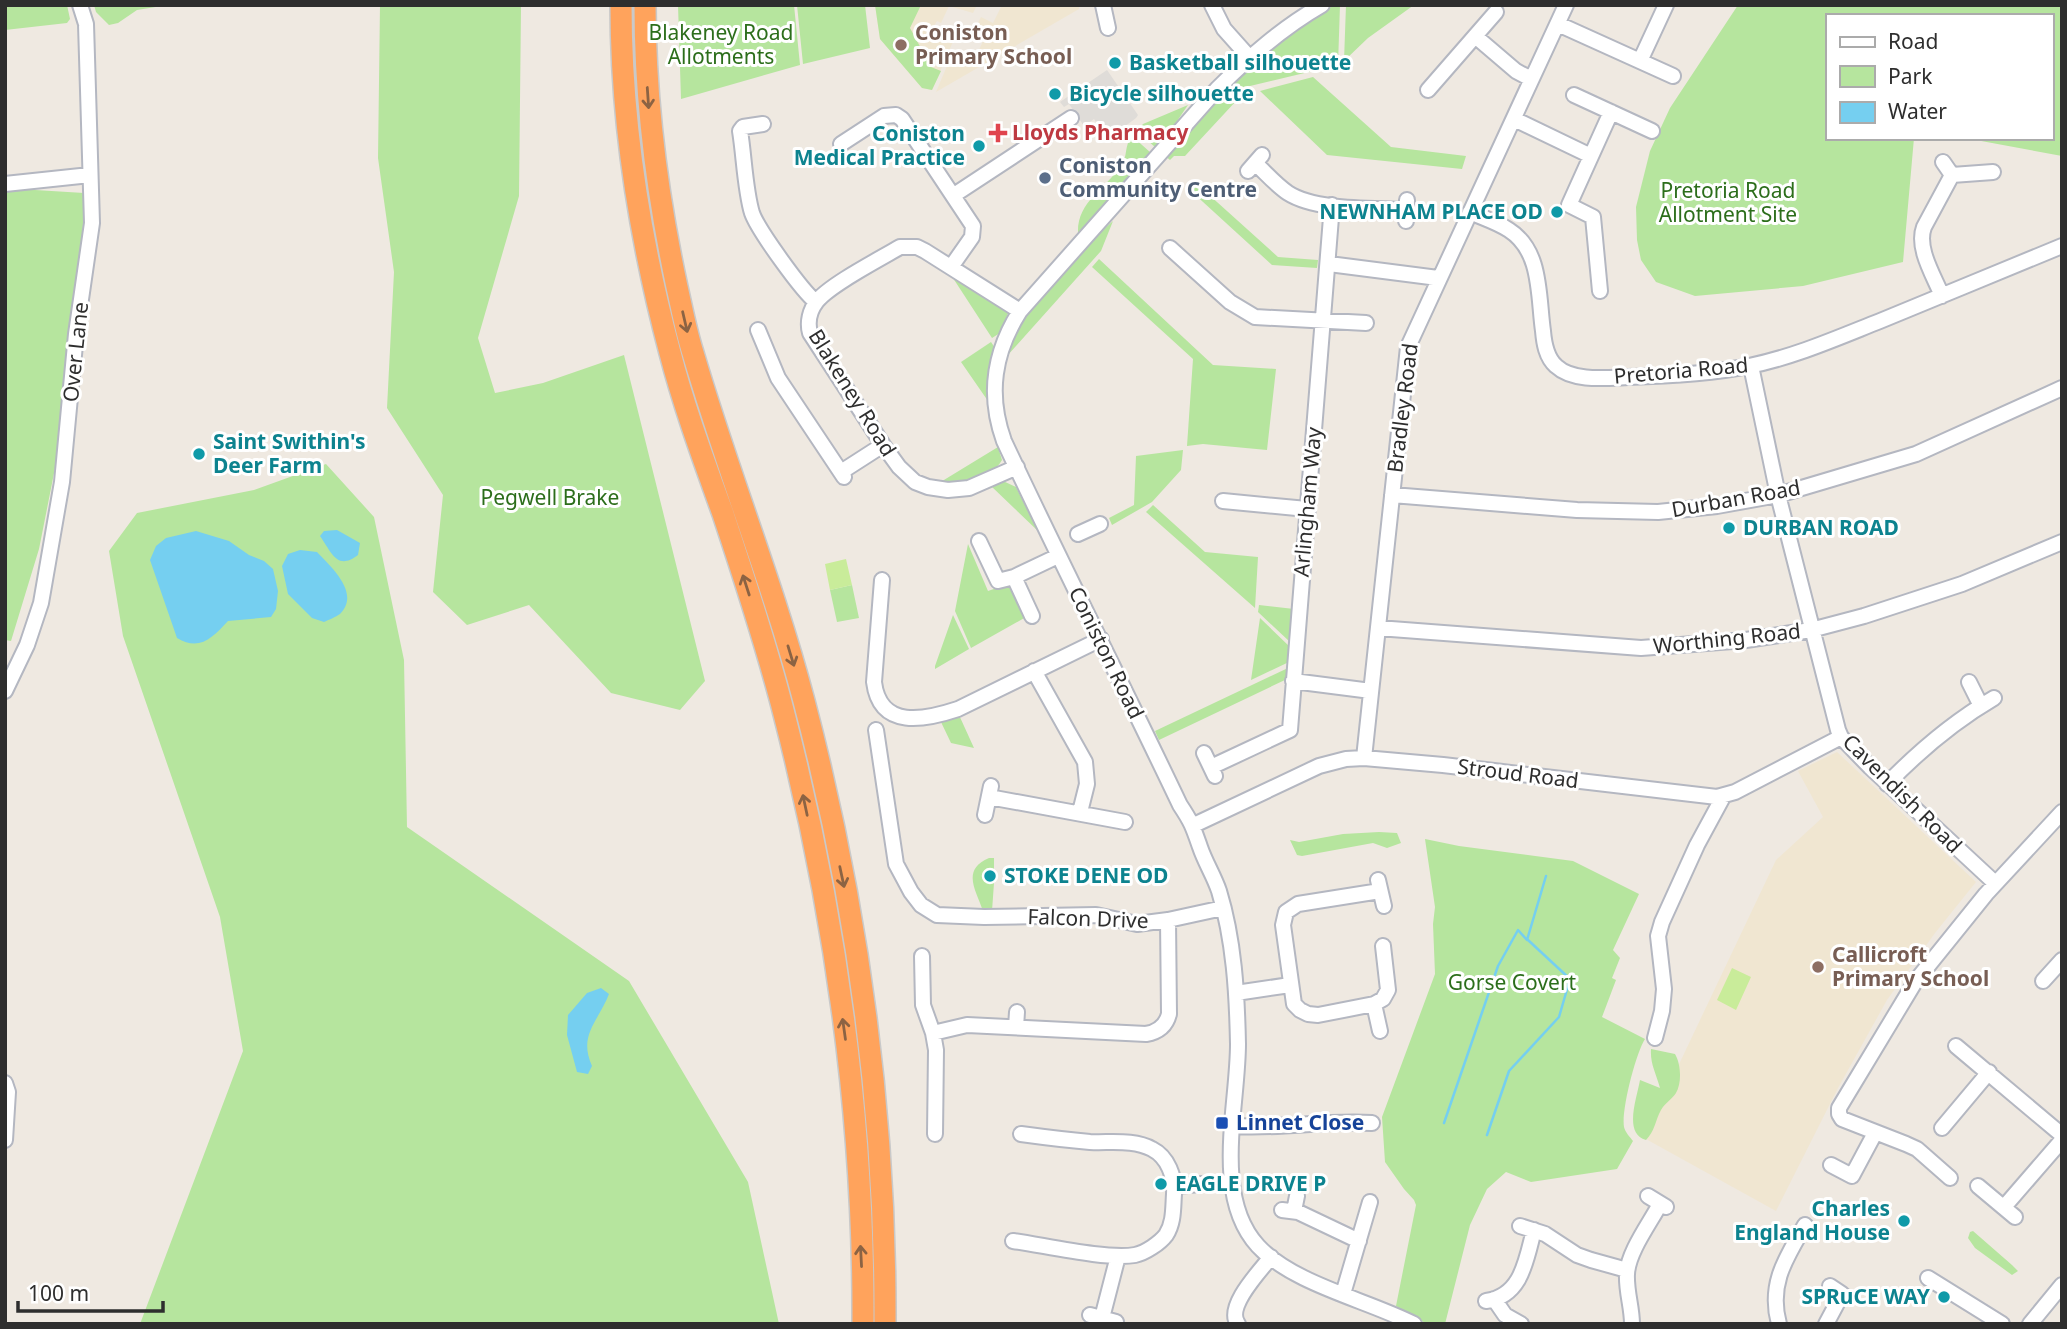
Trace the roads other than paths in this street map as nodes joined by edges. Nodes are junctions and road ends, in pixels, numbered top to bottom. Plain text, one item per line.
1 (80, 5) edge
2 (621, 5) edge
3 (645, 5) edge
4 (1103, 5) edge
5 (1212, 5) edge
6 (1322, 5) edge
7 (1566, 5) edge
8 (1666, 5) edge
9 (1496, 12) edge
10 (1558, 24) junction
11 (1108, 28) dead end
12 (1475, 36) junction
13 (1249, 57) junction
14 (1640, 61) junction
15 (1673, 76) dead end
16 (1531, 79) junction
17 (1428, 90) dead end
18 (1574, 95) dead end
19 (1611, 112) junction
20 (1071, 118) dead end
21 (1514, 119) junction
22 (763, 124) dead end
23 (1652, 131) dead end
24 (841, 144) dead end
25 (1591, 156) junction
26 (1943, 162) dead end
27 (1255, 163) dead end
28 (1993, 172) dead end
29 (90, 175) junction
30 (1952, 175) junction
31 (5, 184) edge
32 (954, 195) junction
33 (1332, 205) junction
34 (1406, 210) dead end
35 (1470, 212) junction
36 (2062, 246) edge
37 (1171, 248) dead end
38 (1329, 264) junction
39 (951, 267) junction
40 (1438, 278) junction
41 (1600, 291) dead end
42 (1942, 296) junction
43 (816, 302) junction
44 (1020, 311) junction
45 (1322, 322) junction
46 (1366, 324) dead end
47 (758, 337) dead end
48 (1751, 366) junction
49 (2062, 388) edge
50 (883, 445) junction
51 (1017, 467) junction
52 (1392, 495) junction
53 (1778, 495) junction
54 (1223, 500) dead end
55 (1307, 509) junction
56 (1100, 524) dead end
57 (1079, 534) dead end
58 (979, 541) dead end
59 (2062, 542) edge
60 (1058, 556) junction
61 (1014, 577) junction
62 (878, 587) dead end
63 (1032, 616) dead end
64 (1378, 628) junction
65 (1811, 630) junction
66 (1101, 639) junction
67 (1034, 671) junction
68 (1293, 681) junction
69 (1969, 682) dead end
70 (5, 691) edge
71 (1371, 691) junction
72 (881, 737) dead end
73 (1842, 737) junction
74 (1204, 753) dead end
75 (1364, 758) junction
76 (1888, 783) junction
77 (1723, 797) junction
78 (2062, 812) edge
79 (1080, 813) junction
80 (985, 815) dead end
81 (1119, 817) dead end
82 (1194, 825) junction
83 (1994, 883) junction
84 (1384, 906) dead end
85 (1223, 908) junction
86 (1168, 920) junction
87 (1383, 946) dead end
88 (922, 956) dead end
89 (2062, 960) edge
90 (2044, 982) dead end
91 (1290, 985) junction
92 (1236, 993) junction
93 (1374, 1003) junction
94 (1380, 1031) dead end
95 (933, 1033) junction
96 (1655, 1038) dead end
97 (1956, 1046) dead end
98 (1989, 1072) junction
99 (5, 1083) edge
100 (1372, 1123) dead end
101 (1234, 1126) junction
102 (939, 1127) dead end
103 (1942, 1128) dead end
104 (1875, 1133) junction
105 (2060, 1133) edge
106 (5, 1140) edge
107 (1029, 1140) dead end
108 (1831, 1165) dead end
109 (1231, 1182) junction
110 (1174, 1186) junction
111 (1978, 1186) dead end
112 (1939, 1190) dead end
113 (1370, 1202) dead end
114 (1658, 1202) dead end
115 (1291, 1205) dead end
116 (1805, 1225) dead end
117 (1013, 1241) dead end
118 (1359, 1241) junction
119 (1118, 1256) junction
120 (1271, 1257) junction
121 (1627, 1270) junction
122 (1928, 1278) dead end
123 (2062, 1285) edge
124 (1830, 1286) dead end
125 (1343, 1294) junction
126 (1103, 1318) dead end
127 (1232, 1322) edge
128 (863, 1324) edge
129 (885, 1324) edge
130 (1414, 1324) edge
131 (1521, 1324) edge
132 (1632, 1324) edge
133 (1779, 1324) edge
134 (1826, 1324) edge
135 (2002, 1324) edge
136 (2030, 1324) edge

1 - 29 street, Over Lane
128 -> 2 highway
3 -> 129 highway
4 - 11 street
5 - 13 street
6 - 13 street, Coniston Road
7 - 10 street, Bradley Road
8 - 14 street
9 - 12 street
10 - 14 street
10 - 16 street, Bradley Road
12 - 16 street
12 - 17 street
13 - 44 street, Coniston Road
14 - 15 street
16 - 21 street, Bradley Road
18 - 19 street
19 - 23 street
19 - 25 street
20 - 32 street
21 - 25 street
21 - 35 street, Bradley Road
22 - 43 street
24 - 32 street
25 - 41 street
26 - 30 street
27 - 33 street
28 - 30 street
29 - 31 street
29 - 70 street, Over Lane
30 - 42 street
32 - 39 street
33 - 34 street
33 - 38 street, Arlingham Way
35 - 40 street, Bradley Road
35 - 48 street, Pretoria Road
36 - 42 street, Pretoria Road
37 - 45 street
38 - 40 street
38 - 45 street, Arlingham Way
39 - 43 street, Blakeney Road
39 - 44 street, Blakeney Road
40 - 52 street, Bradley Road
42 - 48 street, Pretoria Road
43 - 50 street, Blakeney Road
44 - 51 street, Coniston Road
45 - 46 street
45 - 55 street, Arlingham Way
47 - 50 street
48 - 53 street, Cavendish Road
49 - 53 street, Durban Road
50 - 51 street, Blakeney Road
51 - 60 street, Coniston Road
52 - 53 street, Durban Road
52 - 64 street, Bradley Road
53 - 65 street, Cavendish Road
54 - 55 street
55 - 68 street, Arlingham Way
56 - 57 street
58 - 61 street
59 - 65 street, Worthing Road
60 - 61 street
60 - 66 street, Coniston Road
61 - 63 street
62 - 67 street
64 - 65 street, Worthing Road
64 - 71 street, Bradley Road
65 - 73 street, Cavendish Road
66 - 67 street
66 - 82 street, Coniston Road
67 - 79 street
68 - 71 street
68 - 74 street, Arlingham Way
69 - 76 street
71 - 75 street, Bradley Road
72 - 86 street, Falcon Drive
73 - 76 street, Cavendish Road
73 - 77 street
75 - 77 street, Stroud Road
75 - 82 street, Stroud Road
76 - 83 street, Cavendish Road
77 - 96 street
78 - 83 street
79 - 80 street
79 - 81 street
82 - 85 street, Coniston Road
83 - 104 street
84 - 91 street
85 - 86 street, Falcon Drive
85 - 92 street, Coniston Road
86 - 95 street, Falcon Drive
87 - 93 street
88 - 95 street
89 - 90 street
91 - 92 street
91 - 93 street
92 - 101 street, Coniston Road
93 - 94 street
95 - 102 street
97 - 98 street
98 - 103 street
98 - 105 street
99 - 106 street
100 - 101 street
101 - 109 street, Coniston Road
104 - 108 street
104 - 112 street
105 - 111 street
107 - 110 street
109 - 110 street
109 - 120 street, Coniston Road
110 - 119 street
113 - 118 street
114 - 121 street
115 - 118 street
116 - 133 street
117 - 119 street
118 - 125 street
119 - 126 street
120 - 125 street, Coniston Road
120 - 127 street
121 - 131 street
121 - 132 street
122 - 135 street
123 - 136 street
124 - 134 street
125 - 130 street, Coniston Road

